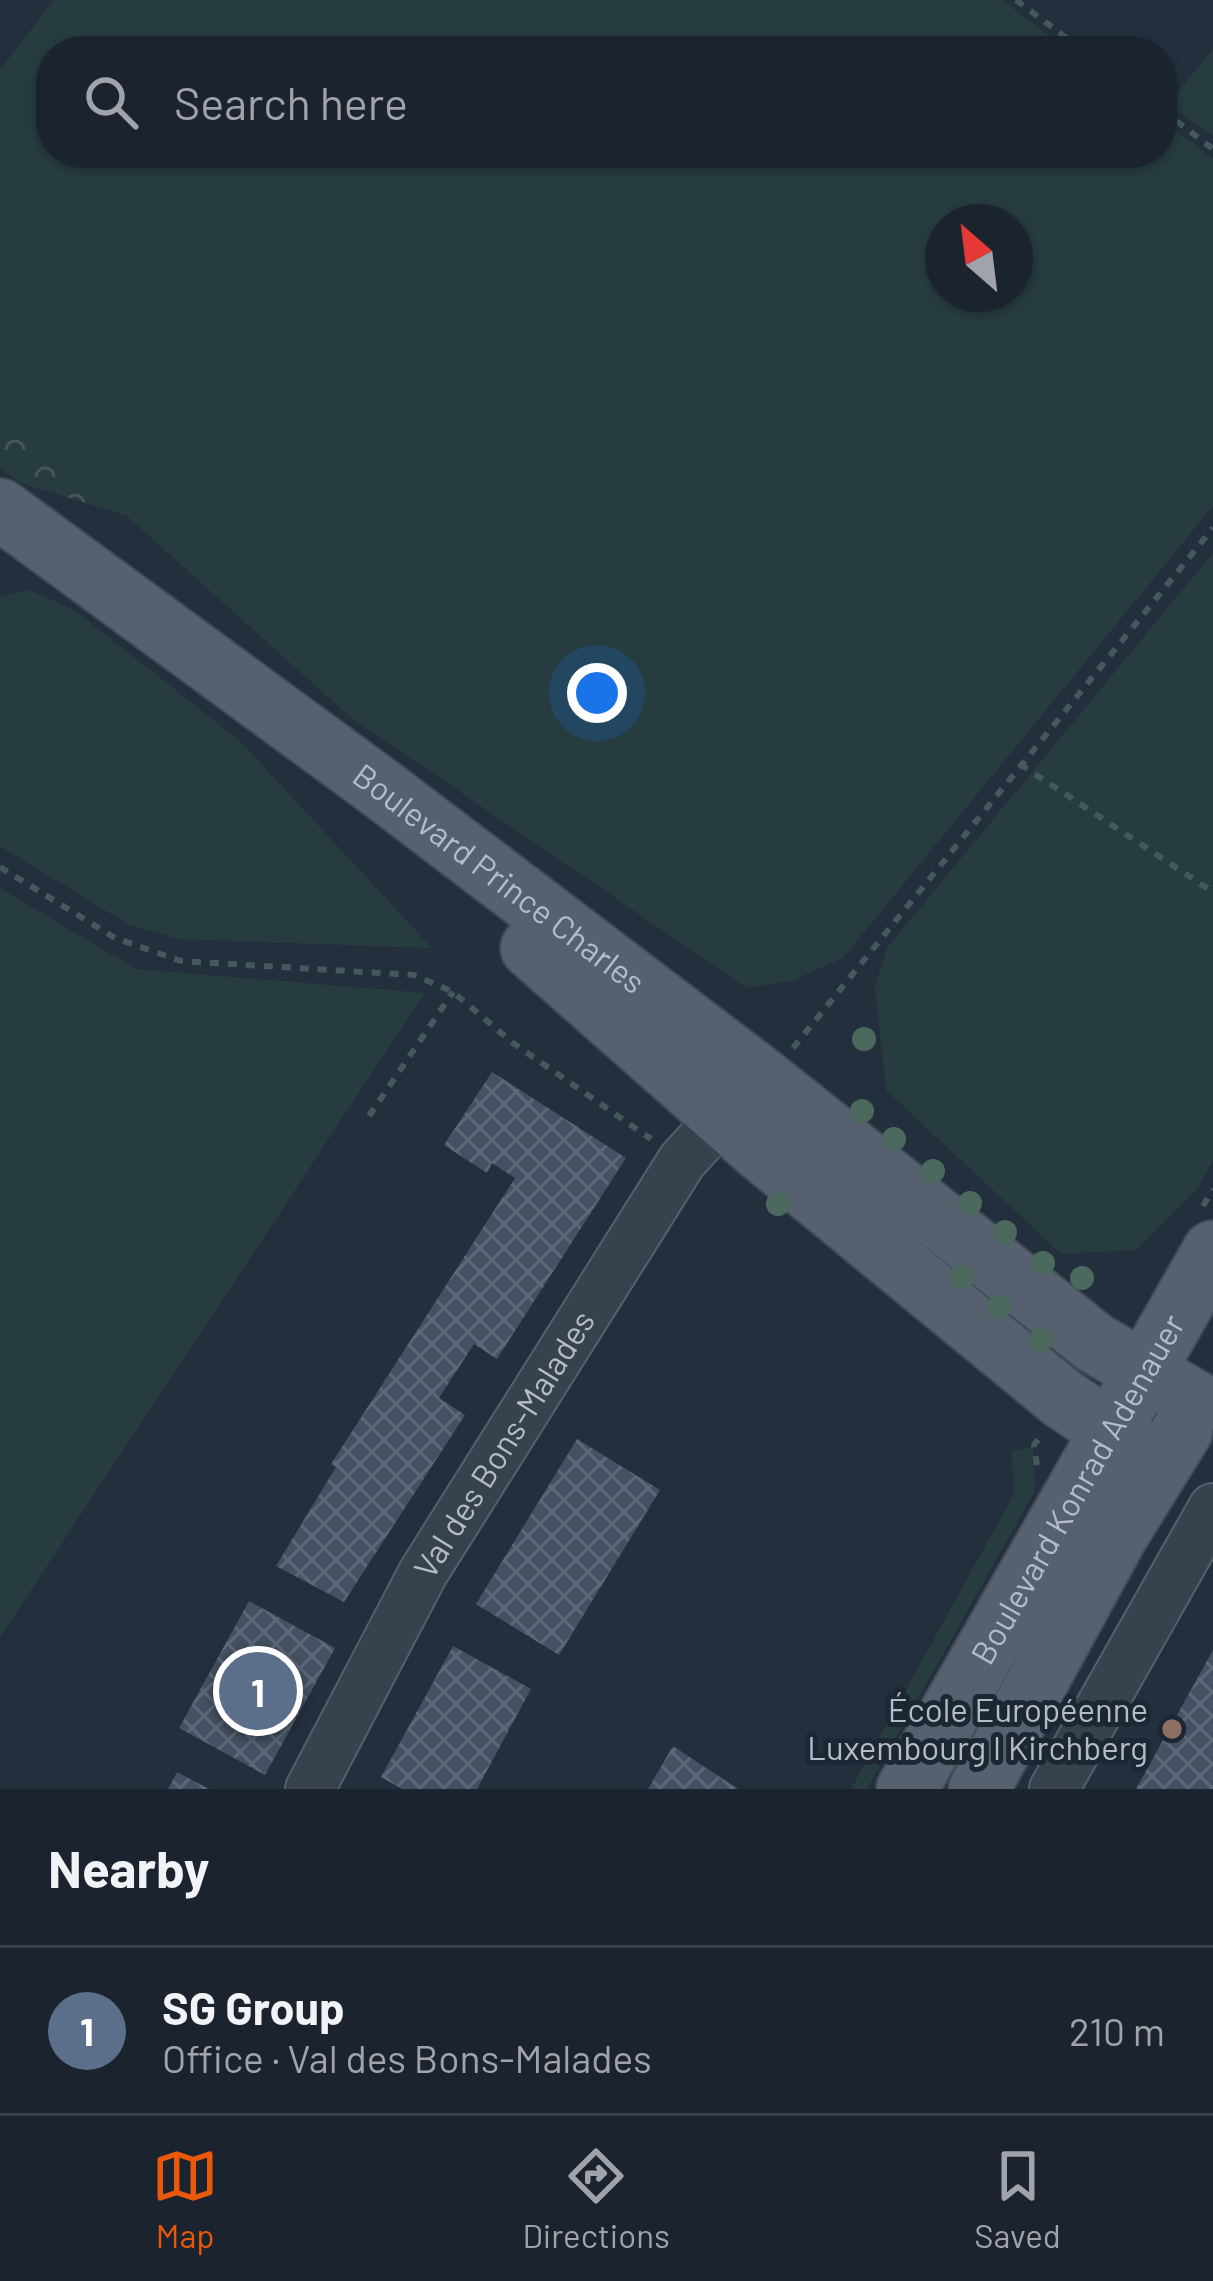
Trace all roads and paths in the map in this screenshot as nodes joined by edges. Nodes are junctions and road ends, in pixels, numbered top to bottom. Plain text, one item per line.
1 (1016, 0) edge
2 (1064, 36) edge
3 (1177, 121) edge
4 (1213, 148) edge
5 (2, 515) edge
6 (1213, 528) edge
7 (1021, 764) junction
8 (0, 867) edge
9 (1213, 892) edge
10 (453, 992) junction
11 (741, 1095) junction
12 (369, 1116) dead end
13 (682, 1161) junction
14 (1213, 1251) edge
15 (1143, 1370) junction
16 (1208, 1398) edge
17 (1107, 1432) junction
18 (1161, 1465) junction
19 (1213, 1508) edge
20 (310, 1789) edge
21 (907, 1789) edge
22 (979, 1789) edge
23 (1054, 1789) edge

1 - 2 path
3 - 4 path
5 - 11 main road, Boulevard Prince Charles
6 - 7 path
7 - 9 path
7 - 11 path
8 - 10 path
10 - 12 path
10 - 13 path
11 - 13 street, Val des Bons-Malades
11 - 15 main road, Boulevard Prince Charles
11 - 17 main road, Boulevard Prince Charles
13 - 20 street, Val des Bons-Malades
14 - 15 main road, Boulevard Konrad Adenauer
15 - 16 main road, Boulevard Prince Charles
15 - 17 main road, Boulevard Konrad Adenauer
16 - 18 main road, Boulevard Konrad Adenauer
17 - 18 main road, Boulevard Prince Charles
17 - 21 main road, Boulevard Konrad Adenauer
18 - 22 main road, Boulevard Konrad Adenauer
19 - 23 street

